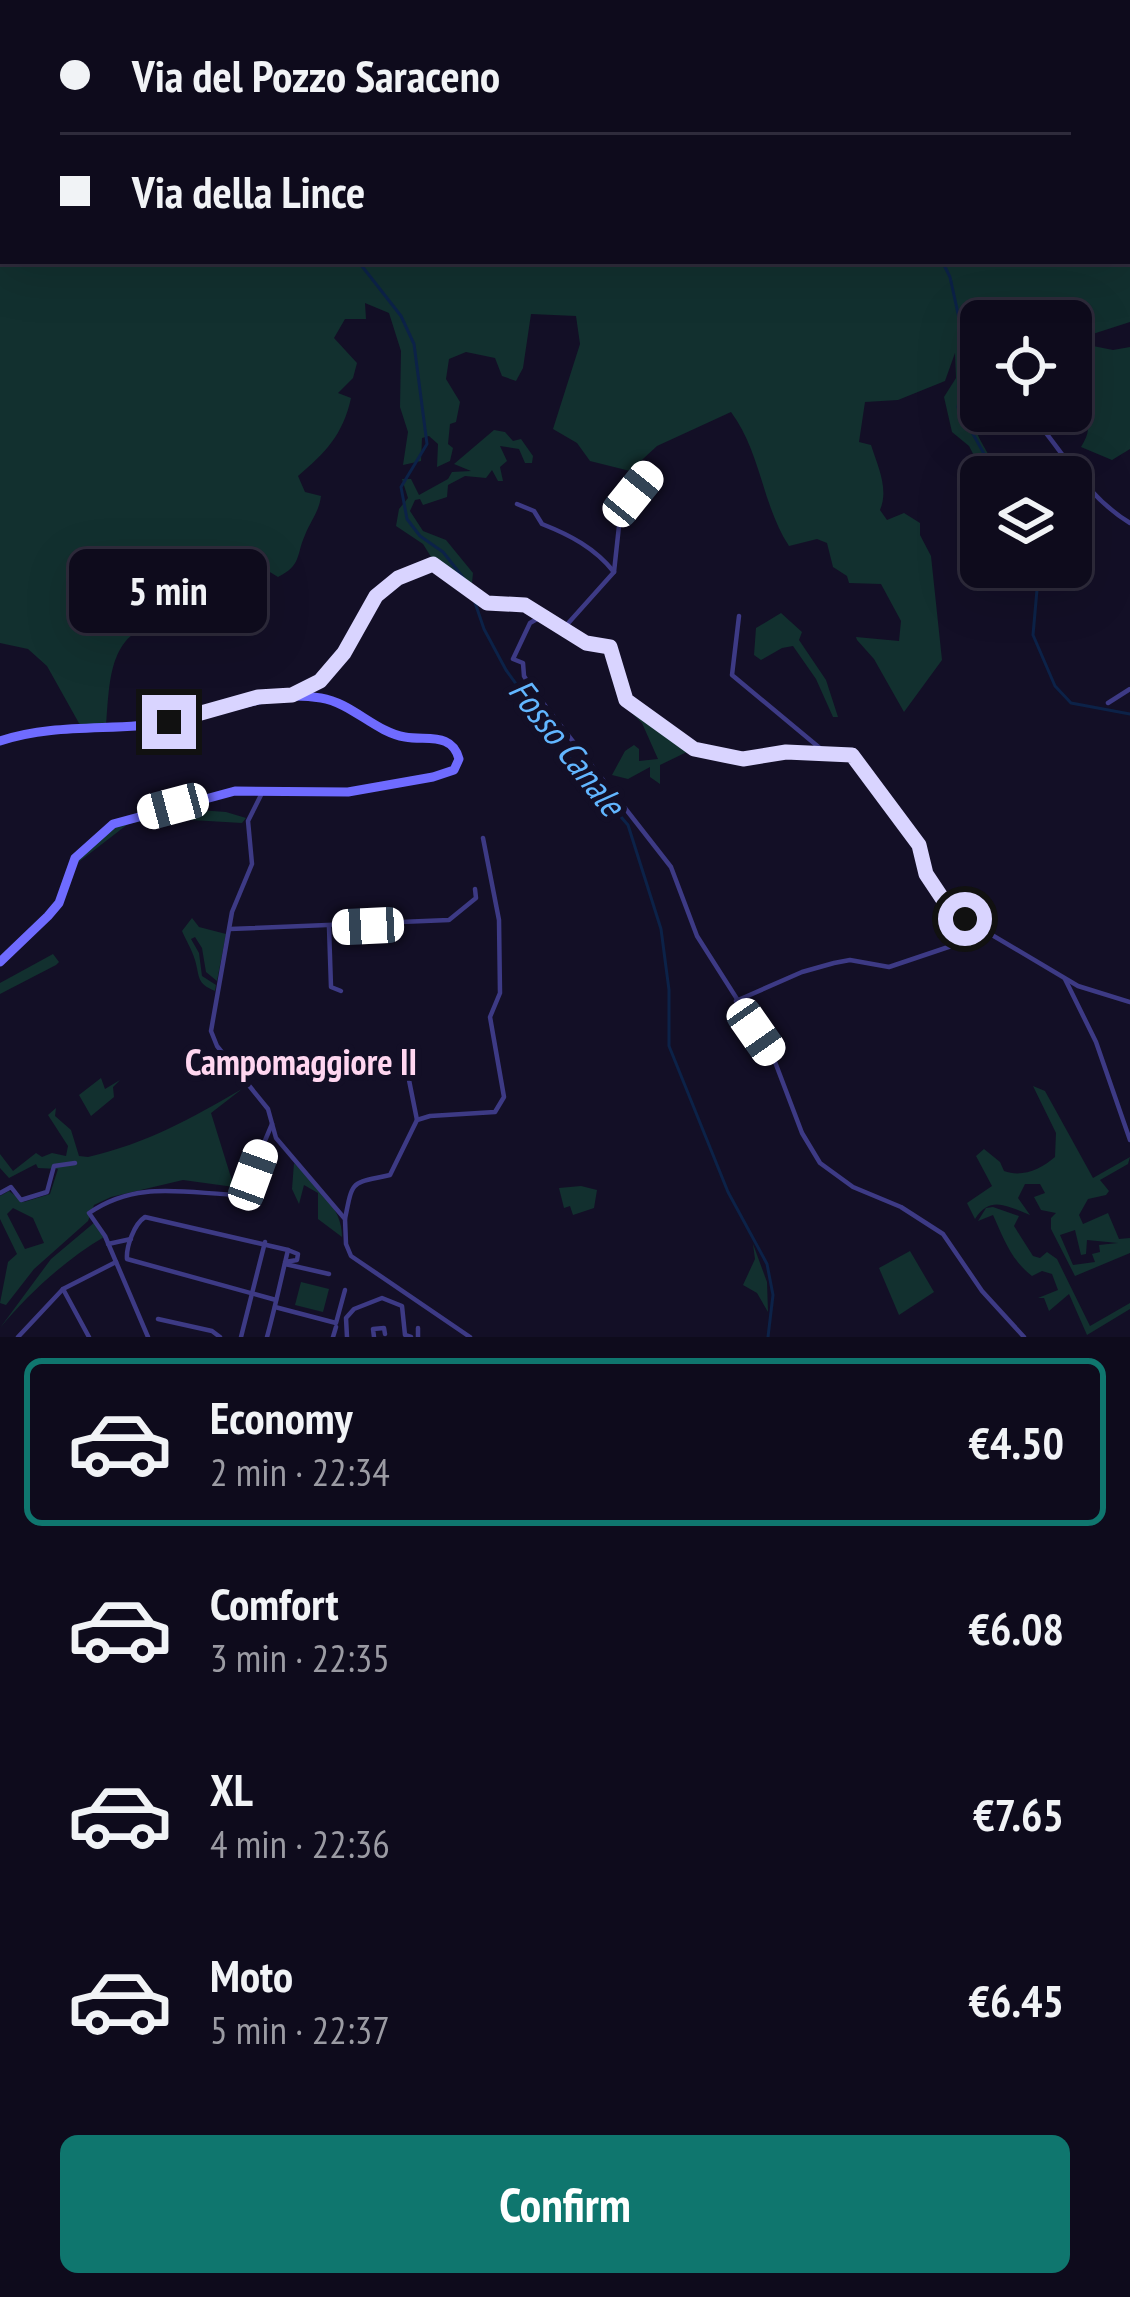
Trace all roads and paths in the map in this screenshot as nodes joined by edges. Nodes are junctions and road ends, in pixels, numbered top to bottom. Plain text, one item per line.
1 (1044, 432) edge
2 (652, 470) dead end
3 (517, 504) dead end
4 (1130, 523) edge
5 (614, 572) junction
6 (542, 616) junction
7 (739, 616) dead end
8 (563, 629) junction
9 (1130, 689) edge
10 (292, 695) junction
11 (1108, 703) dead end
12 (0, 742) edge
13 (826, 754) junction
14 (263, 790) junction
15 (482, 838) dead end
16 (476, 890) dead end
17 (329, 927) junction
18 (230, 929) junction
19 (990, 933) junction
20 (0, 962) edge
21 (1063, 974) junction
22 (341, 991) dead end
23 (736, 1001) junction
24 (1130, 1002) edge
25 (346, 1058) dead end
26 (417, 1120) junction
27 (272, 1124) junction
28 (1130, 1140) edge
29 (75, 1163) dead end
30 (0, 1193) edge
31 (345, 1219) junction
32 (131, 1239) junction
33 (265, 1242) junction
34 (108, 1244) junction
35 (116, 1262) junction
36 (285, 1263) junction
37 (329, 1274) dead end
38 (63, 1289) junction
39 (344, 1290) dead end
40 (252, 1293) junction
41 (275, 1303) junction
42 (158, 1318) dead end
43 (336, 1328) dead end
44 (418, 1328) dead end
45 (385, 1334) edge
46 (18, 1337) edge
47 (89, 1337) edge
48 (148, 1337) edge
49 (220, 1337) edge
50 (242, 1337) edge
51 (267, 1337) edge
52 (333, 1337) edge
53 (347, 1337) edge
54 (374, 1337) edge
55 (415, 1337) edge
56 (470, 1337) edge
57 (1024, 1337) edge

1 - 4 street
2 - 5 street
3 - 5 street
5 - 8 street
6 - 8 street
6 - 10 street
6 - 23 street
7 - 13 street
8 - 13 street
9 - 11 street
10 - 12 street
10 - 14 street
13 - 19 street
14 - 18 street
14 - 20 street
15 - 26 street
16 - 17 street
17 - 18 street
17 - 22 street
18 - 27 street
19 - 21 street
19 - 23 street
21 - 24 street
21 - 28 street
23 - 57 street
25 - 26 street
26 - 31 street
27 - 31 street
27 - 34 street
29 - 30 street
31 - 56 street
32 - 33 street
32 - 34 street
32 - 40 street
33 - 36 street
33 - 40 street
34 - 35 street
35 - 38 street
35 - 48 street
36 - 37 street
36 - 41 street
38 - 46 street
38 - 47 street
39 - 41 street
40 - 41 street
40 - 50 street
41 - 51 street
42 - 49 street
43 - 52 street
44 - 55 street
45 - 54 street
53 - 55 street

